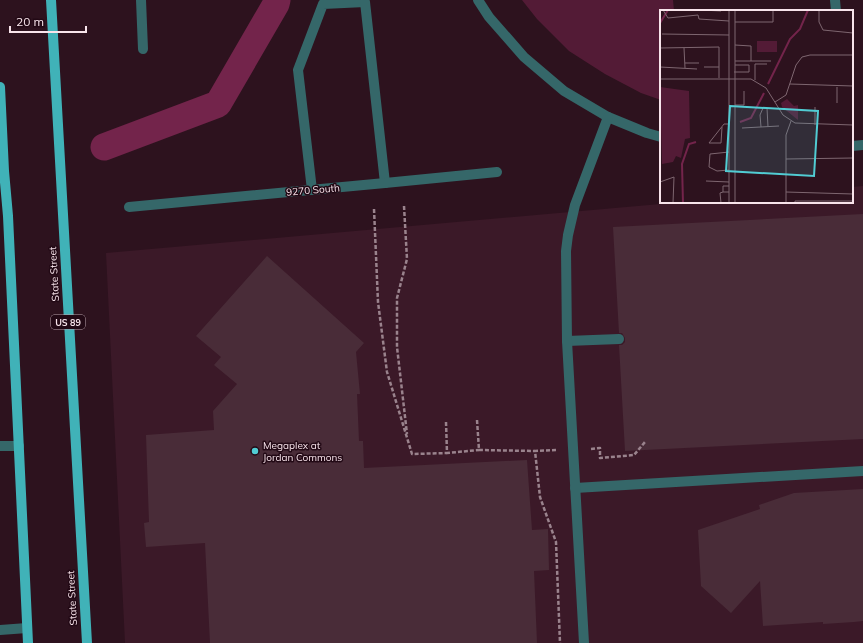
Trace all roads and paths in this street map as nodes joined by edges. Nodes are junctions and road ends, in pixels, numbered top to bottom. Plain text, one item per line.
1 (51, 0) edge
2 (141, 0) edge
3 (478, 0) edge
4 (835, 0) edge
5 (836, 10) edge
6 (143, 49) dead end
7 (0, 87) edge
8 (608, 117) junction
9 (660, 137) edge
10 (863, 145) edge
11 (853, 146) edge
12 (2, 172) edge
13 (497, 172) dead end
14 (385, 184) junction
15 (312, 190) junction
16 (404, 206) dead end
17 (129, 207) dead end
18 (374, 208) dead end
19 (619, 339) dead end
20 (567, 341) junction
21 (477, 420) dead end
22 (446, 422) dead end
23 (407, 440) junction
24 (645, 442) dead end
25 (0, 446) edge
26 (19, 446) junction
27 (591, 448) dead end
28 (478, 450) junction
29 (557, 450) dead end
30 (535, 451) junction
31 (447, 453) junction
32 (863, 470) edge
33 (575, 488) junction
34 (27, 628) junction
35 (0, 630) edge
36 (28, 643) edge
37 (87, 643) edge
38 (560, 643) edge
39 (584, 643) edge

1 - 37 main road, State Street / US 89
2 - 6 street
3 - 8 street
4 - 5 street
7 - 12 main road
8 - 9 street
8 - 20 street
10 - 11 street
12 - 26 main road
13 - 14 street, 9270 South
14 - 15 street, 9270 South
14 - 15 street
15 - 17 street, 9270 South
16 - 23 path
18 - 23 path
19 - 20 street
20 - 33 street
21 - 28 path
22 - 31 path
23 - 31 path
24 - 27 path
25 - 26 street
26 - 34 main road
28 - 30 path
28 - 31 path
29 - 30 path
30 - 38 path
32 - 33 street
33 - 39 street
34 - 35 street
34 - 36 main road

